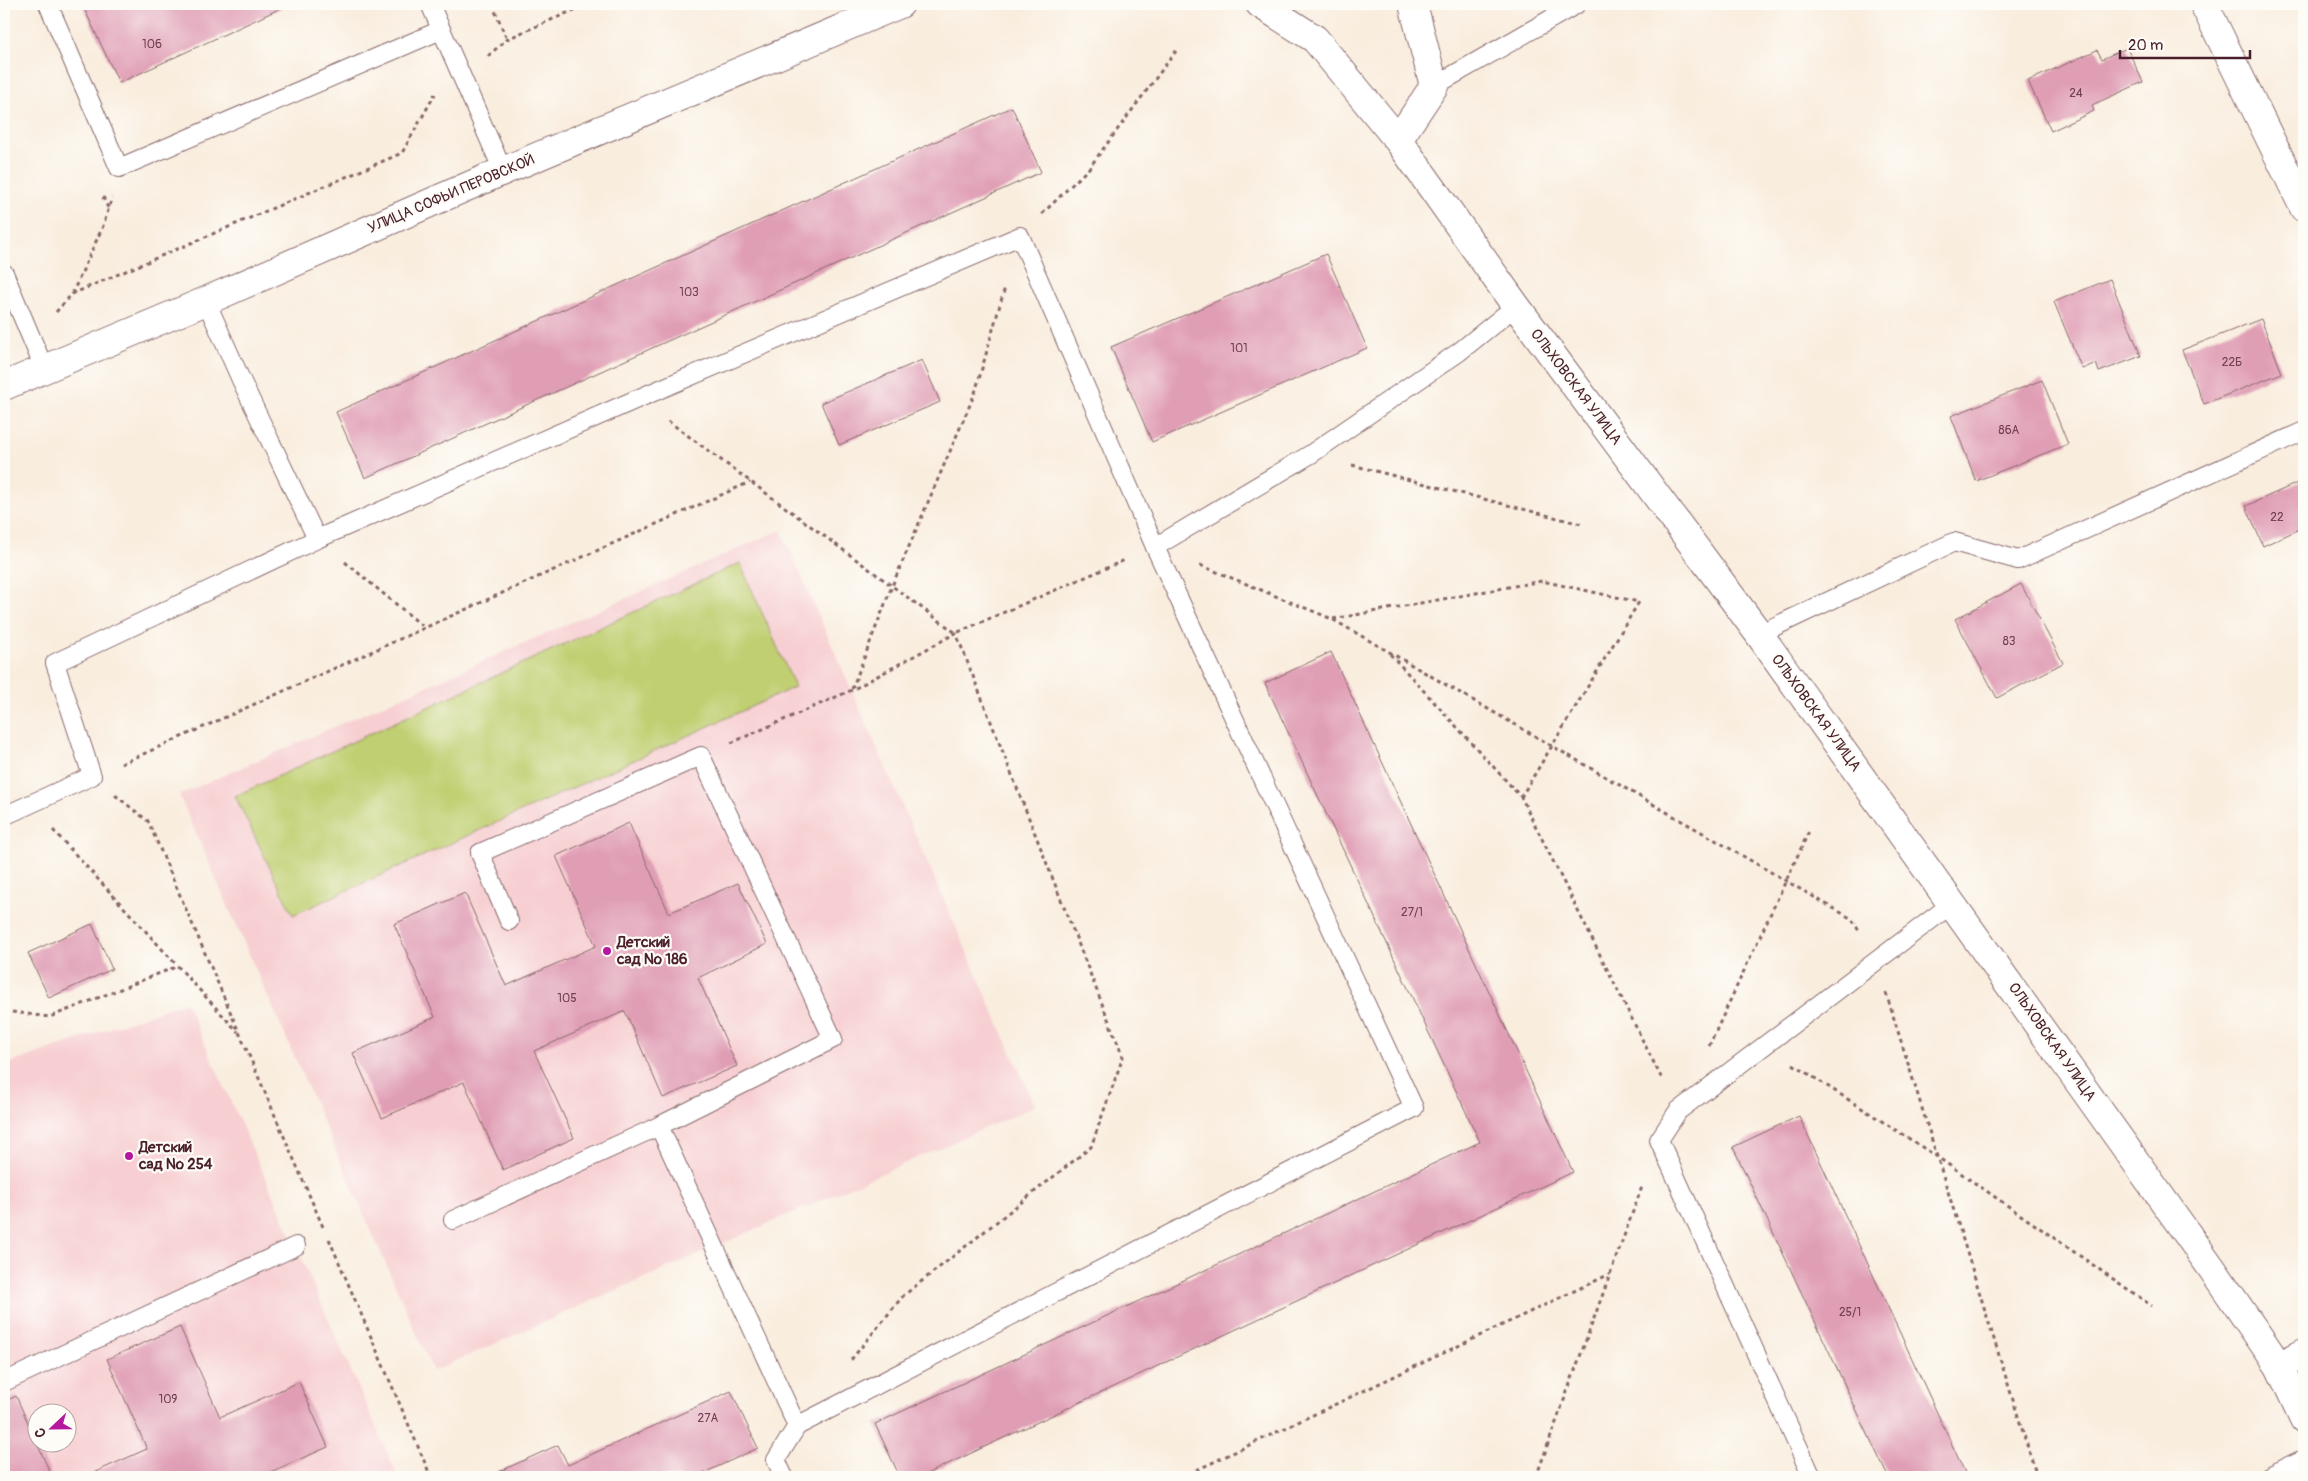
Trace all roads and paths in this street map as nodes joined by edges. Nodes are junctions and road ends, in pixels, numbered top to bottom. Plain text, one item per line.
1 (48, 4) edge
2 (430, 4) edge
3 (492, 4) edge
4 (588, 4) edge
5 (900, 4) edge
6 (1260, 4) edge
7 (1413, 4) edge
8 (1577, 4) edge
9 (2204, 4) edge
10 (441, 30) junction
11 (1176, 51) dead end
12 (1434, 86) junction
13 (433, 94) dead end
14 (1398, 140) junction
15 (119, 168) junction
16 (502, 171) junction
17 (2304, 208) edge
18 (1020, 236) junction
19 (4, 273) edge
20 (72, 294) junction
21 (206, 301) junction
22 (1516, 306) junction
23 (32, 338) junction
24 (44, 368) junction
25 (4, 386) edge
26 (637, 399) junction
27 (2304, 431) edge
28 (1310, 454) junction
29 (751, 482) junction
30 (1581, 524) dead end
31 (317, 539) junction
32 (1155, 547) junction
33 (892, 586) junction
34 (1332, 619) junction
35 (425, 628) junction
36 (956, 632) junction
37 (1759, 634) junction
38 (1387, 650) junction
39 (852, 690) junction
40 (1553, 746) junction
41 (701, 756) junction
42 (92, 776) junction
43 (1521, 797) junction
44 (30, 804) junction
45 (4, 816) edge
46 (1810, 829) dead end
47 (1786, 881) junction
48 (1953, 903) junction
49 (509, 921) dead end
50 (1876, 961) junction
51 (178, 966) junction
52 (4, 1011) edge
53 (240, 1034) junction
54 (1765, 1046) junction
55 (1707, 1049) dead end
56 (1678, 1111) junction
57 (658, 1126) junction
58 (1659, 1140) junction
59 (1936, 1156) junction
60 (453, 1220) dead end
61 (296, 1246) dead end
62 (1610, 1274) junction
63 (2152, 1306) dead end
64 (2304, 1353) edge
65 (847, 1365) dead end
66 (2279, 1366) junction
67 (4, 1382) edge
68 (2304, 1419) edge
69 (797, 1426) junction
70 (2304, 1459) edge
71 (431, 1477) edge
72 (784, 1477) edge
73 (1182, 1477) edge
74 (1536, 1477) edge
75 (1812, 1477) edge
76 (2037, 1477) edge
77 (2267, 1477) edge

1 - 15 lane
2 - 10 lane
3 - 4 path
5 - 16 street, УЛИЦА СОФЬИ ПЕРОВСКОЙ
6 - 14 street
7 - 12 street
8 - 12 lane
9 - 17 street
10 - 15 lane
10 - 16 lane
11 - 18 path
12 - 14 street
13 - 20 path
14 - 22 street, ОЛЬХОВСКАЯ УЛИЦА
15 - 20 path
16 - 21 street, УЛИЦА СОФЬИ ПЕРОВСКОЙ
18 - 26 lane
18 - 32 lane
18 - 33 path
19 - 23 lane
20 - 23 path
21 - 24 street, УЛИЦА СОФЬИ ПЕРОВСКОЙ
21 - 31 lane
22 - 28 lane
22 - 37 street, ОЛЬХОВСКАЯ УЛИЦА
23 - 24 lane
24 - 25 street, УЛИЦА СОФЬИ ПЕРОВСКОЙ
26 - 29 path
26 - 31 lane
27 - 37 lane
28 - 30 path
28 - 32 lane
29 - 33 path
29 - 35 path
31 - 35 path
31 - 42 lane
32 - 34 path
32 - 36 path
32 - 69 lane
33 - 36 path
33 - 39 path
34 - 38 path
34 - 40 path
35 - 42 path
36 - 39 path
36 - 65 path
37 - 48 street, ОЛЬХОВСКАЯ УЛИЦА
38 - 40 path
38 - 43 path
39 - 41 path
40 - 43 path
40 - 47 path
41 - 49 lane
41 - 57 lane
42 - 44 lane
42 - 53 path
43 - 56 path
44 - 45 lane
44 - 51 path
46 - 47 path
47 - 50 path
47 - 55 path
48 - 50 lane
48 - 66 street, ОЛЬХОВСКАЯ УЛИЦА
50 - 54 lane
50 - 59 path
51 - 52 path
51 - 53 path
53 - 71 path
54 - 56 lane
54 - 59 path
56 - 58 lane
57 - 60 lane
57 - 69 lane
58 - 62 path
58 - 75 lane
59 - 63 path
59 - 76 path
61 - 67 lane
62 - 73 path
62 - 74 path
64 - 66 street
66 - 68 street, ОЛЬХОВСКАЯ УЛИЦА
69 - 72 lane
70 - 77 lane

